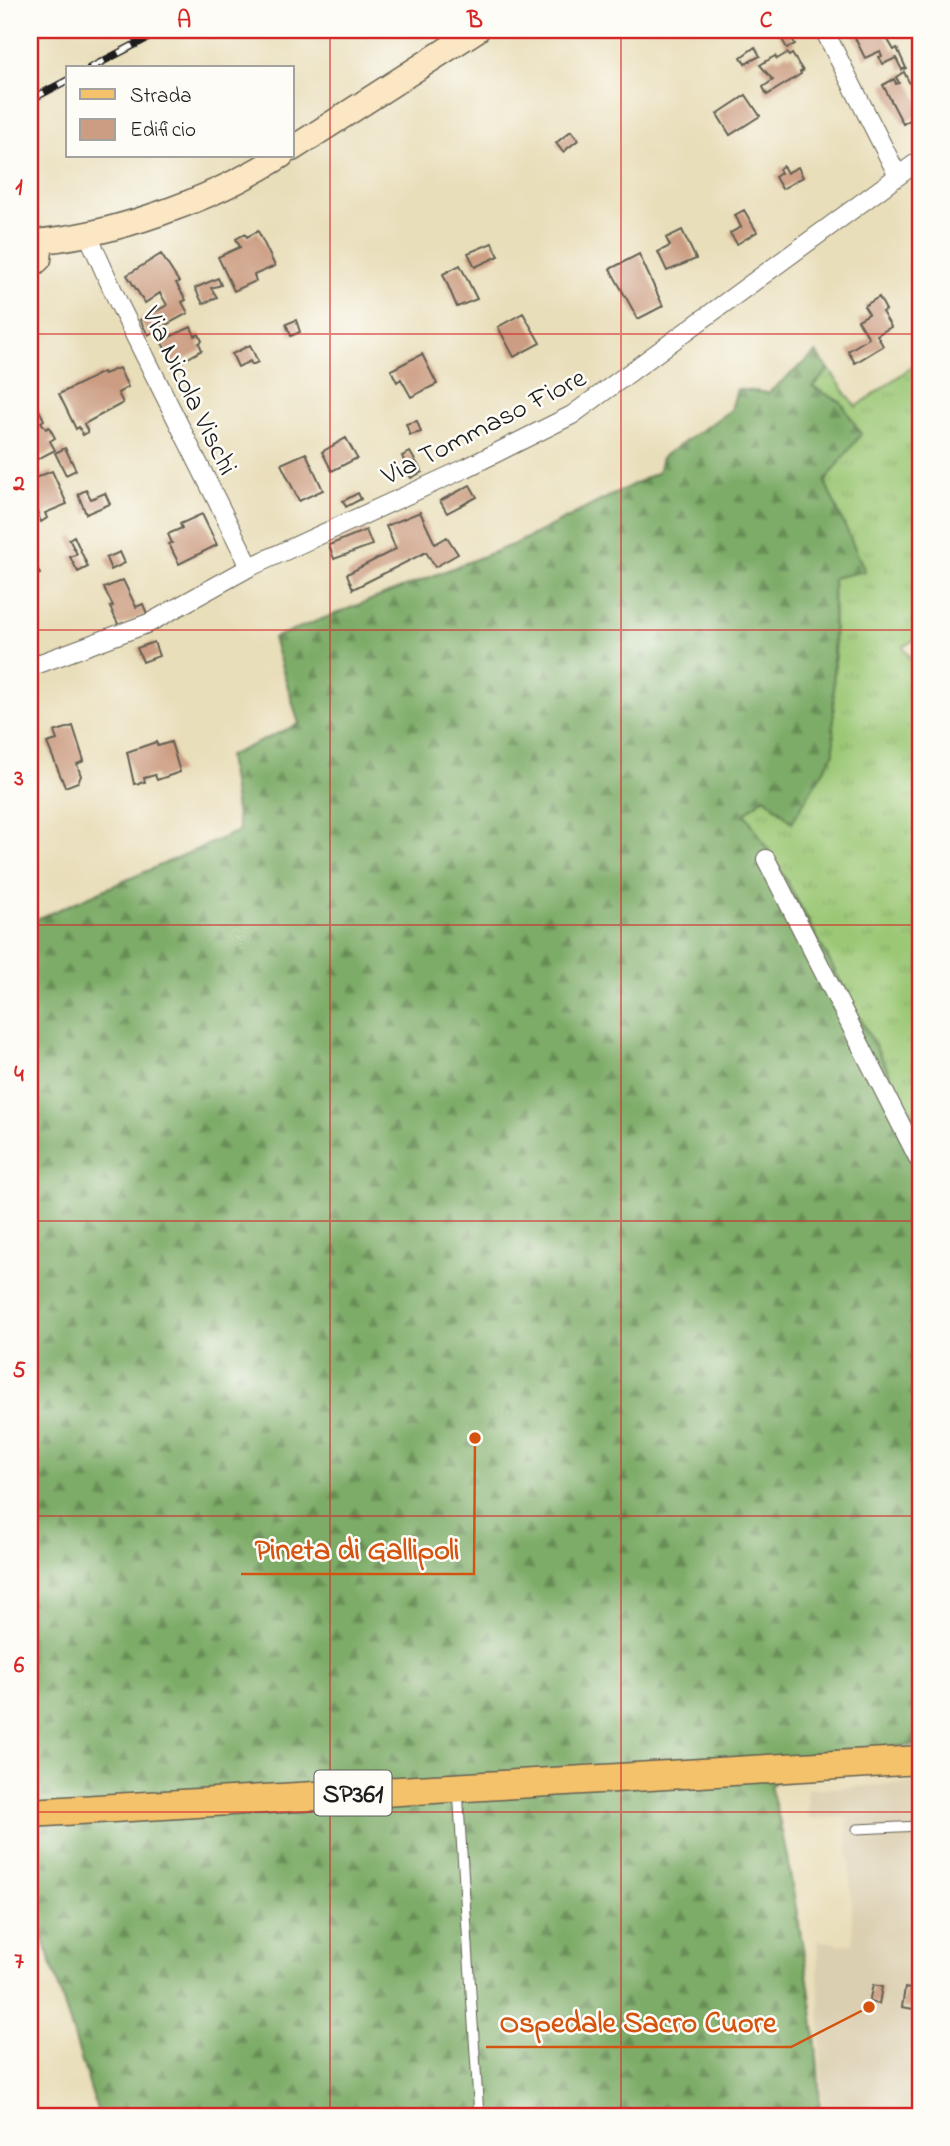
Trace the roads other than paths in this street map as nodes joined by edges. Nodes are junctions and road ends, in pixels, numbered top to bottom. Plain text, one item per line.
1 (477, 30) edge
2 (824, 30) edge
3 (294, 148) edge
4 (277, 158) edge
5 (920, 160) edge
6 (898, 176) junction
7 (88, 234) junction
8 (35, 242) edge
9 (30, 267) edge
10 (250, 567) junction
11 (30, 667) edge
12 (766, 859) dead end
13 (920, 1162) edge
14 (920, 1760) edge
15 (458, 1787) junction
16 (30, 1813) edge
17 (920, 1826) edge
18 (857, 1829) dead end
19 (480, 2116) edge

1 - 3 main road
2 - 6 street
4 - 7 main road
5 - 6 street, Via Tommaso Fiore
6 - 10 street, Via Tommaso Fiore
7 - 8 main road
7 - 10 street, Via Nicola Vischi
8 - 9 main road
10 - 11 street, Via Tommaso Fiore
12 - 13 street
14 - 15 main road, SP361
15 - 16 main road, SP361
15 - 19 lane
17 - 18 lane

